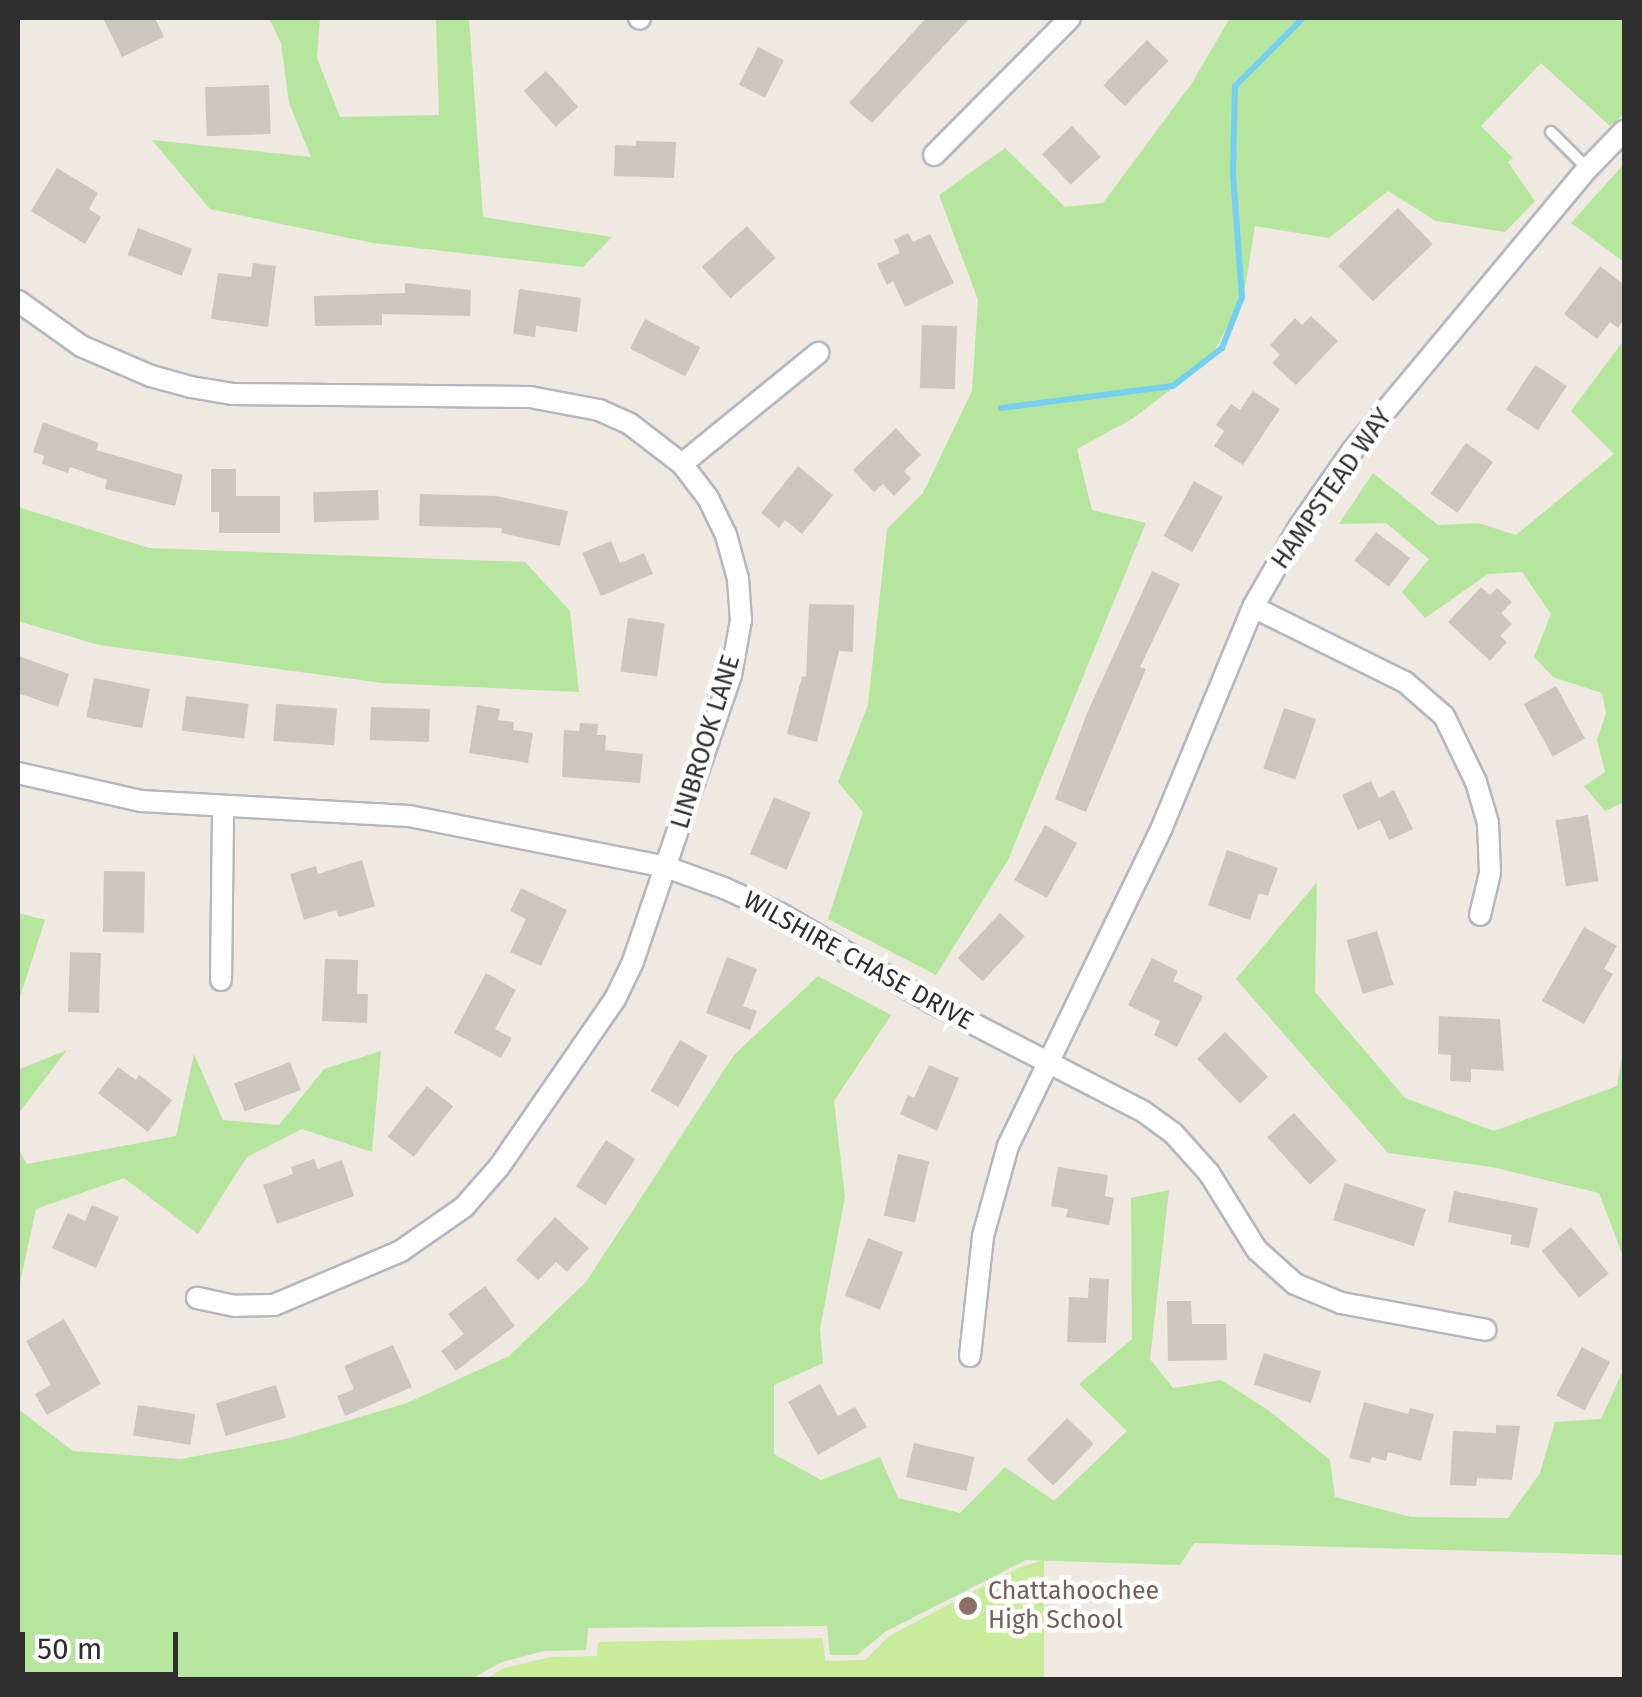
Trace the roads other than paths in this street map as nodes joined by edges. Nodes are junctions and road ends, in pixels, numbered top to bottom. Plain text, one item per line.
1 (1070, 18) edge
2 (1624, 131) edge
3 (1551, 132) dead end
4 (934, 154) dead end
5 (1588, 168) junction
6 (18, 302) edge
7 (818, 354) dead end
8 (682, 464) junction
9 (1253, 607) junction
10 (18, 772) edge
11 (223, 808) junction
12 (666, 868) junction
13 (1480, 915) dead end
14 (222, 980) dead end
15 (1049, 1064) junction
16 (197, 1298) dead end
17 (1486, 1330) dead end
18 (970, 1356) dead end

1 - 4 street
2 - 5 street, HAMPSTEAD WAY
3 - 5 lane
5 - 9 street, HAMPSTEAD WAY
6 - 8 street, LINBROOK LANE
7 - 8 street
8 - 12 street, LINBROOK LANE
9 - 13 street
9 - 15 street, HAMPSTEAD WAY
10 - 11 street, WILSHIRE CHASE DRIVE
11 - 12 street, WILSHIRE CHASE DRIVE
11 - 14 street
12 - 15 street, WILSHIRE CHASE DRIVE
12 - 16 street, LINBROOK LANE
15 - 17 street, WILSHIRE CHASE DRIVE
15 - 18 street, HAMPSTEAD WAY

